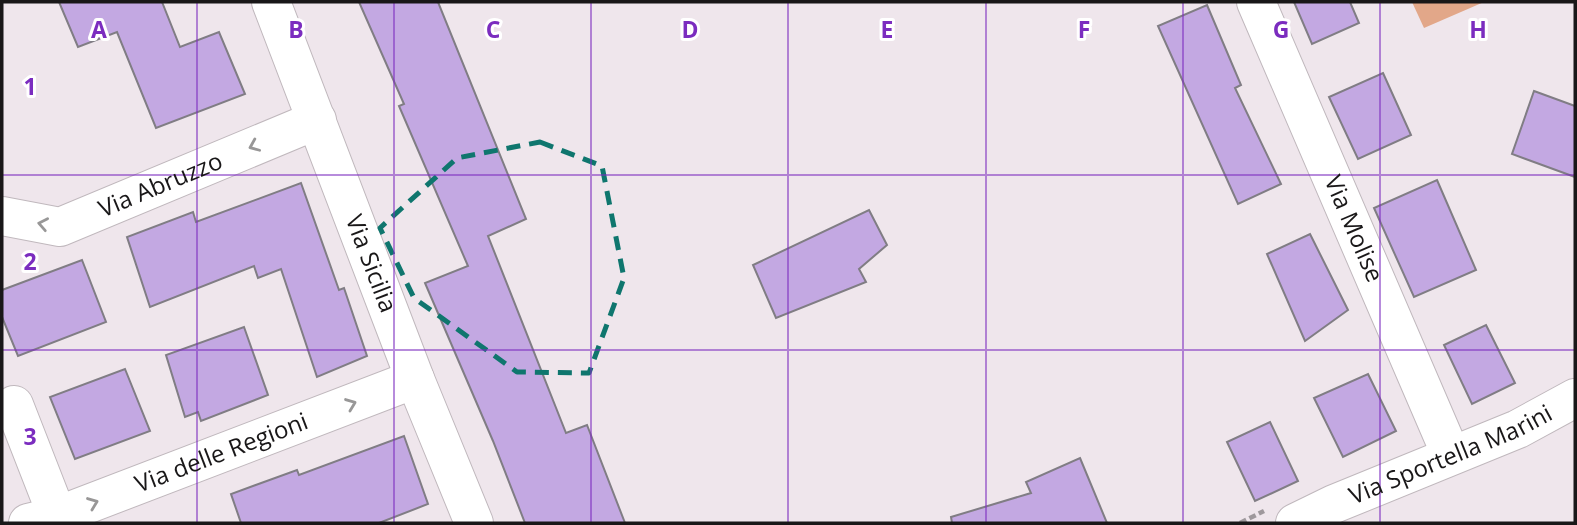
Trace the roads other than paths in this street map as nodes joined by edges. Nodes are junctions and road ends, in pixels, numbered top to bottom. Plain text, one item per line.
1 (271, 2) edge
2 (1256, 2) edge
3 (317, 120) junction
4 (2, 216) edge
5 (415, 379) junction
6 (1572, 401) edge
7 (14, 404) dead end
8 (1451, 455) junction
9 (48, 521) edge
10 (474, 523) edge
11 (1295, 523) edge

1 - 3 street, Via Sicilia
2 - 8 street, Via Molise
3 -> 4 street, Via Abruzzo
3 - 5 street, Via Sicilia
9 -> 5 street, Via delle Regioni
5 - 10 street, Via Sicilia
6 - 8 street, Via Sportella Marini
7 - 9 street
8 - 11 street, Via Sportella Marini

